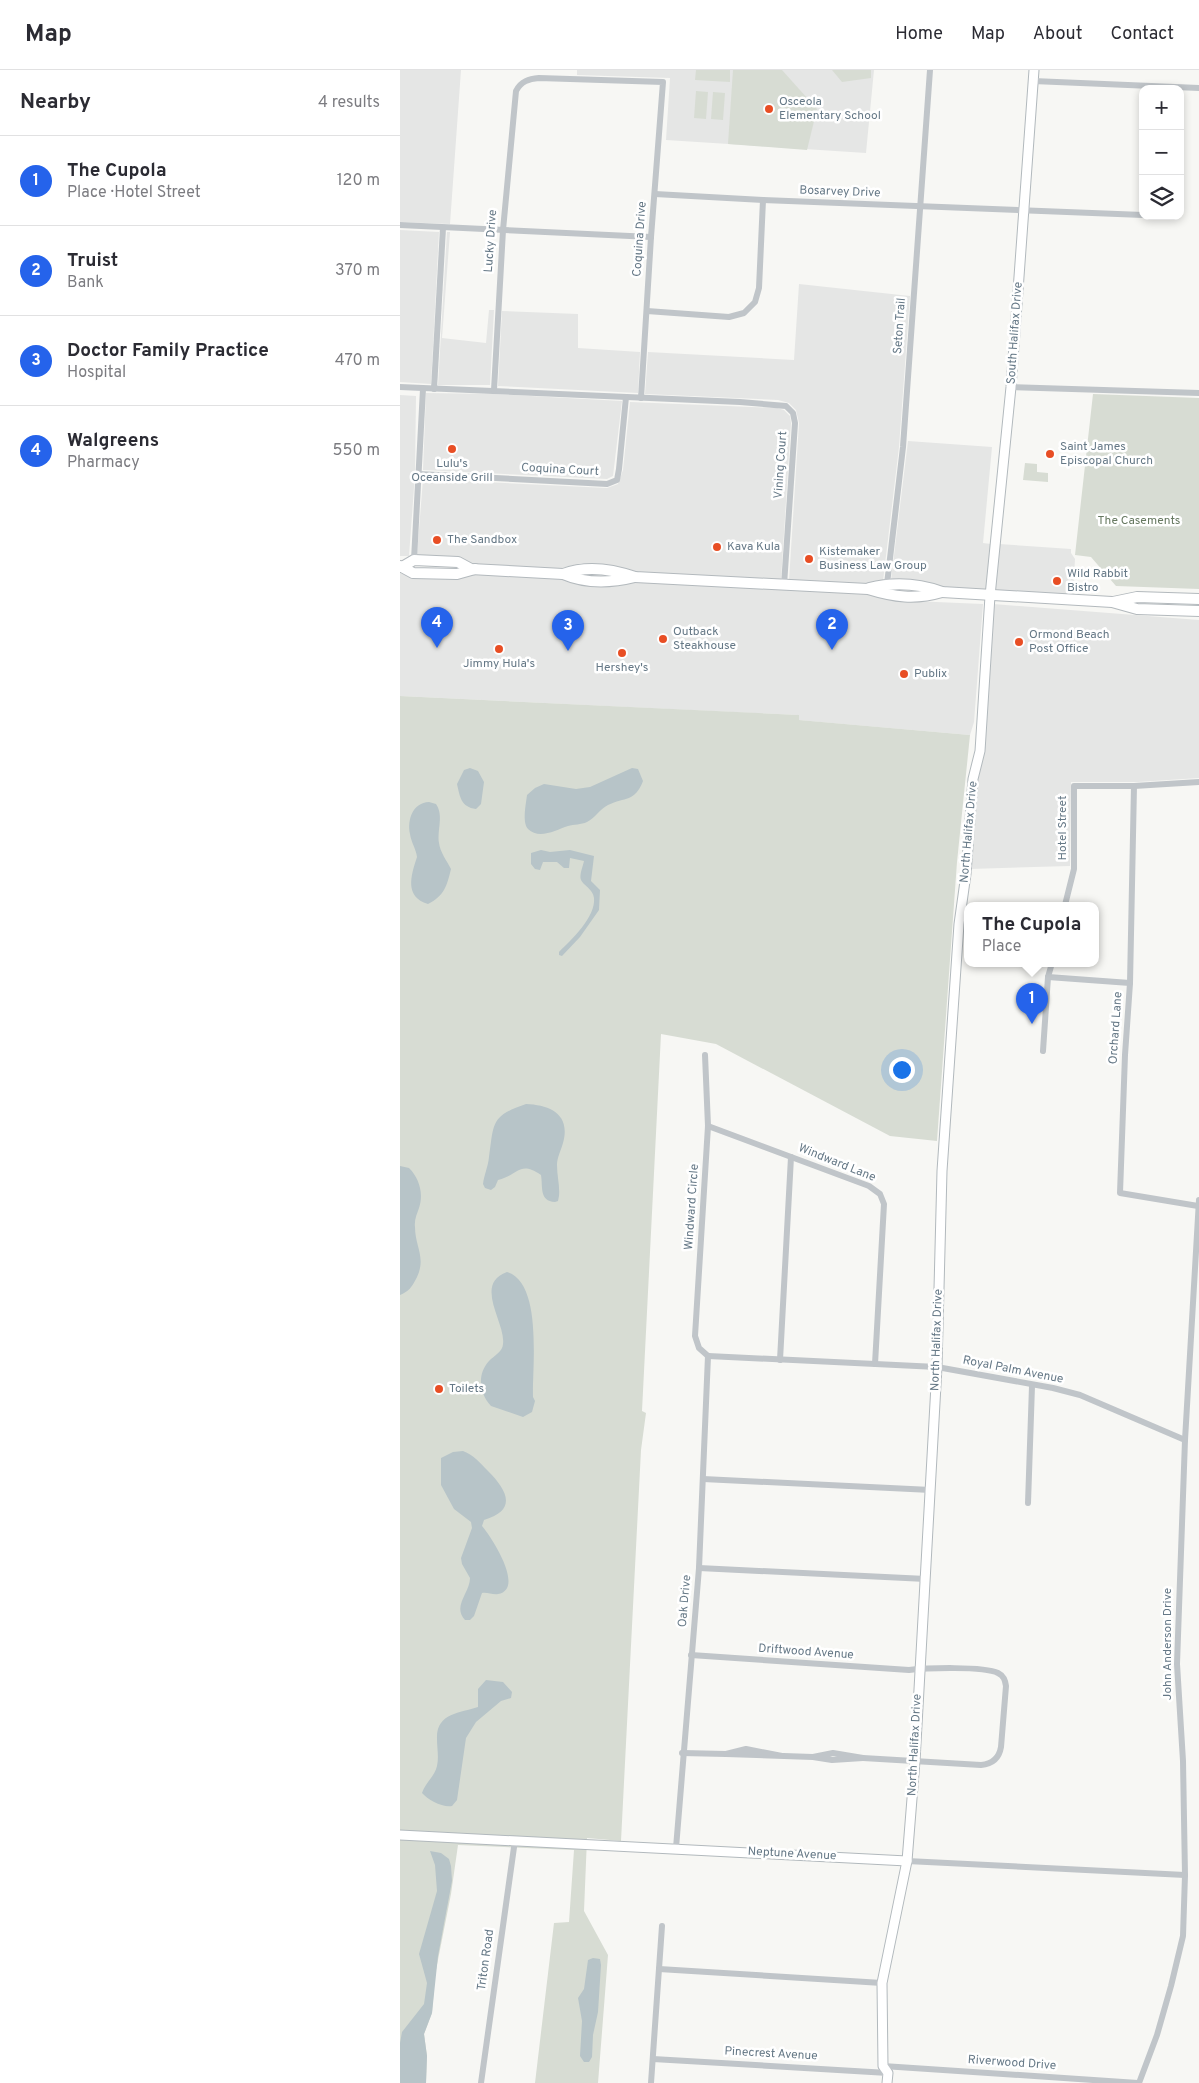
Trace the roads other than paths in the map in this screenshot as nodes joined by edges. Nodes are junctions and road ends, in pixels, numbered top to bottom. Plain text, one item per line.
1 (930, 70) edge
2 (1034, 70) edge
3 (1033, 81) junction
4 (1199, 88) edge
5 (516, 94) joint
6 (655, 194) junction
7 (762, 200) junction
8 (920, 207) junction
9 (1024, 211) junction
10 (1139, 215) edge
11 (400, 225) edge
12 (443, 228) junction
13 (503, 230) junction
14 (651, 236) junction
15 (647, 311) junction
16 (400, 387) edge
17 (1011, 387) junction
18 (422, 388) junction
19 (434, 389) junction
20 (494, 390) junction
21 (1199, 393) edge
22 (626, 397) junction
23 (641, 398) junction
24 (419, 474) junction
25 (414, 560) junction
26 (401, 567) edge
27 (475, 569) junction
28 (887, 584) junction
29 (784, 585) junction
30 (868, 589) junction
31 (942, 592) junction
32 (990, 596) junction
33 (1199, 599) edge
34 (1112, 602) junction
35 (1199, 610) edge
36 (1199, 782) edge
37 (1134, 786) junction
38 (1066, 902) edge
39 (1051, 967) edge
40 (1048, 976) junction
41 (1130, 983) junction
42 (1043, 1051) dead end
43 (705, 1055) dead end
44 (708, 1126) junction
45 (791, 1157) junction
46 (1198, 1203) edge
47 (708, 1356) junction
48 (780, 1360) junction
49 (875, 1364) junction
50 (937, 1367) junction
51 (1032, 1386) junction
52 (1185, 1440) junction
53 (703, 1479) junction
54 (931, 1490) junction
55 (1028, 1503) dead end
56 (699, 1568) junction
57 (926, 1578) junction
58 (691, 1655) junction
59 (920, 1669) junction
60 (682, 1753) junction
61 (915, 1761) junction
62 (400, 1835) edge
63 (515, 1840) junction
64 (676, 1848) junction
65 (907, 1861) junction
66 (1185, 1875) junction
67 (662, 1926) dead end
68 (659, 1969) junction
69 (882, 1983) junction
70 (653, 2059) junction
71 (885, 2069) junction
72 (481, 2083) edge
73 (651, 2083) edge
74 (887, 2083) edge
75 (1139, 2083) edge

1 - 8 street, Seton Trail
2 - 3 street, South Halifax Drive
3 - 4 street
3 - 9 street, South Halifax Drive
5 - 6 street, Coquina Drive
5 - 13 street, Lucky Drive
6 - 7 street, Bosarvey Drive
6 - 14 street, Coquina Drive
7 - 8 street, Bosarvey Drive
7 - 15 street
8 - 9 street, Bosarvey Drive
8 - 28 street, Seton Trail
9 - 10 street, Bosarvey Drive
9 - 17 street, South Halifax Drive
11 - 12 street
12 - 13 street
12 - 19 street
13 - 14 street
13 - 20 street, Lucky Drive
14 - 15 street, Coquina Drive
15 - 23 street, Coquina Drive
16 - 18 street
17 - 21 street
17 - 32 street, South Halifax Drive
18 - 19 street
18 - 24 street
19 - 20 street
20 - 22 street
22 - 23 street
22 - 24 street, Coquina Court
23 - 29 street, Vining Court
24 - 25 street
25 - 26 main road
25 - 27 main road
26 - 27 main road
27 - 29 main road
28 - 30 main road
28 - 31 main road
29 - 30 main road
30 - 31 main road
31 - 32 main road
32 - 34 main road
32 - 50 street, North Halifax Drive
33 - 34 main road
34 - 35 main road
36 - 37 street, Hotel Street
37 - 38 street, Hotel Street
37 - 41 street, Orchard Lane
39 - 40 street
40 - 41 street
40 - 42 street
41 - 46 street, Orchard Lane
43 - 44 street, Windward Circle
44 - 45 street, Windward Lane
44 - 47 street, Windward Circle
45 - 48 street
45 - 49 street, Windward Lane
46 - 52 street, John Anderson Drive
47 - 48 street, Royal Palm Avenue
47 - 53 street, Oak Drive
48 - 49 street, Royal Palm Avenue
49 - 50 street, Royal Palm Avenue
50 - 51 street, Royal Palm Avenue
50 - 54 street, North Halifax Drive
51 - 52 street, Royal Palm Avenue
51 - 55 street
52 - 66 street, John Anderson Drive
53 - 54 street
53 - 56 street, Oak Drive
54 - 57 street, North Halifax Drive
56 - 57 street
56 - 58 street, Oak Drive
57 - 59 street, North Halifax Drive
58 - 59 street, Driftwood Avenue
58 - 60 street, Oak Drive
59 - 61 street, North Halifax Drive
59 - 61 street, Driftwood Avenue
60 - 61 street
60 - 64 street, Oak Drive
61 - 65 street, North Halifax Drive
62 - 63 street, Neptune Avenue
63 - 64 street, Neptune Avenue
63 - 72 street, Triton Road
64 - 65 street, Neptune Avenue
65 - 66 street, Neptune Avenue
65 - 69 street, North Halifax Drive
66 - 75 street, John Anderson Drive
67 - 68 street
68 - 69 street
68 - 70 street
69 - 71 street, North Halifax Drive
70 - 71 street, Pinecrest Avenue
70 - 73 street
71 - 74 street, North Halifax Drive
71 - 75 street, Riverwood Drive

